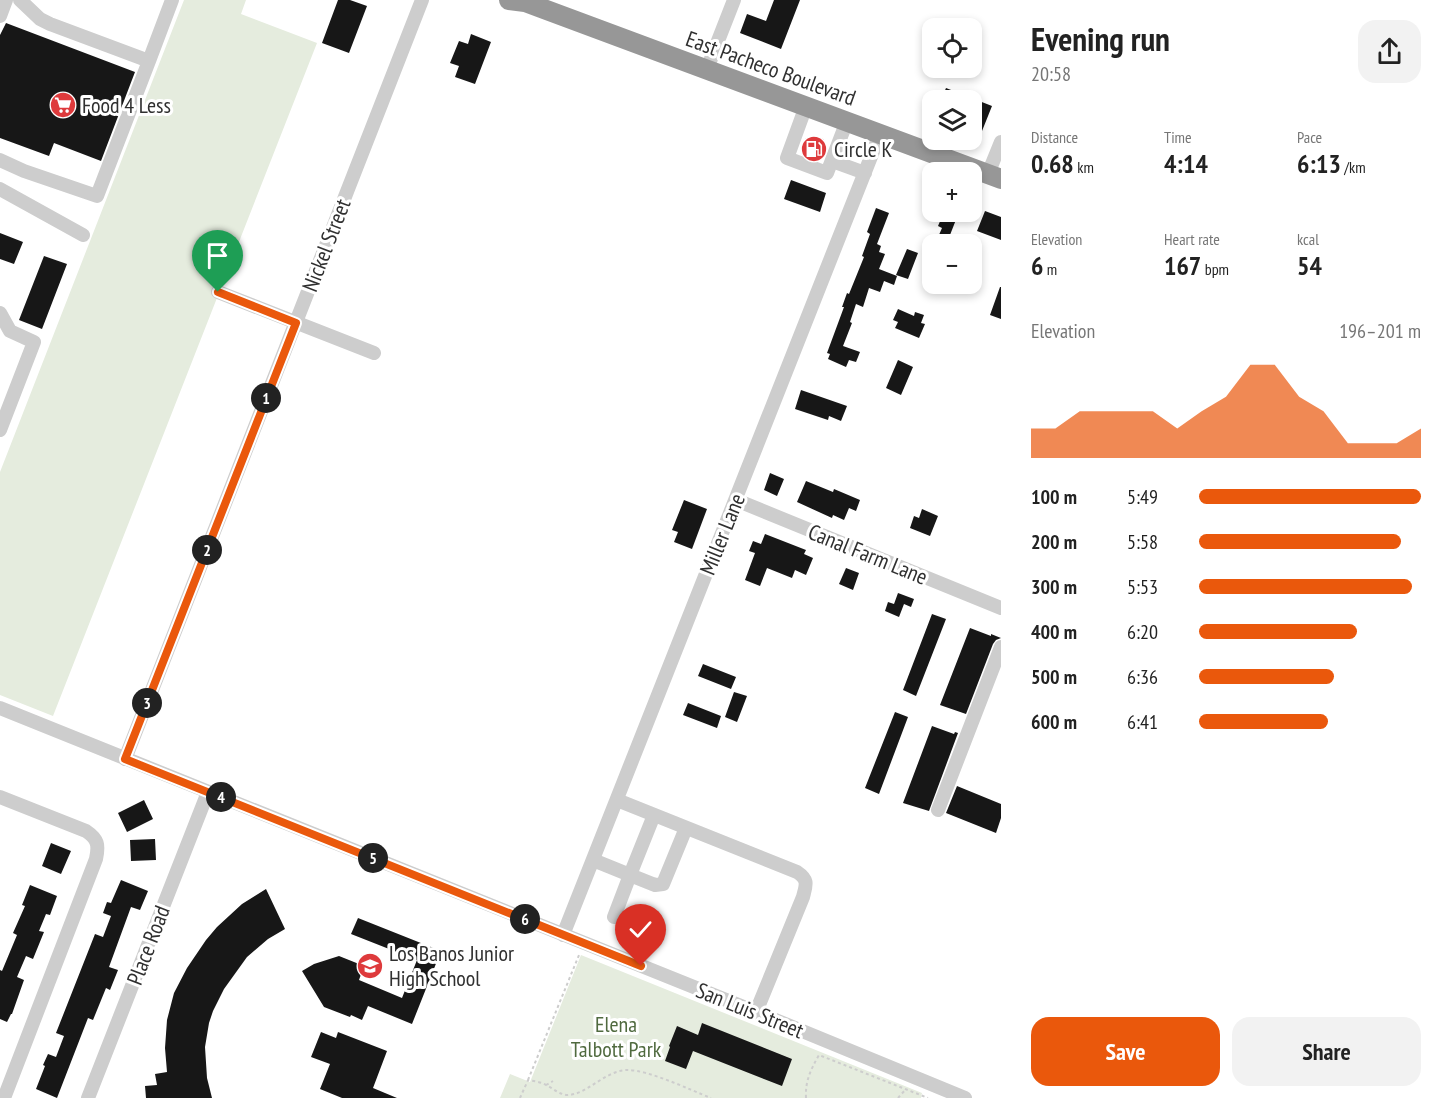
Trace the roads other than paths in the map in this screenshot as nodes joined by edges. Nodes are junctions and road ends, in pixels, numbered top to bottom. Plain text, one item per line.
1 (6, 0) edge
2 (20, 0) edge
3 (172, 0) edge
4 (422, 0) edge
5 (734, 0) edge
6 (528, 2) edge
7 (36, 6) edge
8 (0, 16) edge
9 (149, 61) junction
10 (708, 69) junction
11 (806, 106) junction
12 (847, 121) junction
13 (880, 134) junction
14 (1001, 142) edge
15 (0, 160) edge
16 (832, 161) junction
17 (865, 173) junction
18 (994, 176) edge
19 (0, 189) edge
20 (83, 235) dead end
21 (218, 292) dead end
22 (0, 313) edge
23 (296, 323) junction
24 (374, 353) dead end
25 (0, 430) edge
26 (736, 500) junction
27 (1001, 608) edge
28 (1001, 647) edge
29 (0, 708) edge
30 (125, 759) junction
31 (208, 792) junction
32 (0, 796) edge
33 (617, 800) junction
34 (938, 810) dead end
35 (654, 815) junction
36 (686, 828) junction
37 (593, 860) junction
38 (630, 875) junction
39 (614, 917) dead end
40 (563, 934) junction
41 (756, 1012) junction
42 (4, 1098) edge
43 (88, 1098) edge
44 (965, 1098) edge

1 - 8 street
2 - 7 street
3 - 9 street
4 - 23 street, Nickel Street
5 - 10 street
6 - 10 highway, East Pacheco Boulevard
7 - 9 street
9 - 15 street
10 - 11 highway, East Pacheco Boulevard
11 - 12 highway, East Pacheco Boulevard
11 - 16 street
12 - 13 highway, East Pacheco Boulevard
12 - 16 street
13 - 17 street, Miller Lane
13 - 18 highway, East Pacheco Boulevard
14 - 18 street
16 - 17 street
17 - 26 street, Miller Lane
19 - 20 street
21 - 23 street
22 - 25 street
23 - 24 street
23 - 30 street, Nickel Street
26 - 27 street, Canal Farm Lane
26 - 33 street, Miller Lane
28 - 34 street
29 - 30 street, San Luis Street
30 - 31 street, San Luis Street
31 - 40 street, San Luis Street
31 - 43 street, Place Road
32 - 42 street
33 - 35 street
33 - 37 street, Miller Lane
35 - 36 street
35 - 38 street
36 - 38 street
36 - 41 street
37 - 38 street
37 - 40 street, Miller Lane
38 - 39 street
40 - 41 street, San Luis Street
41 - 44 street, San Luis Street

